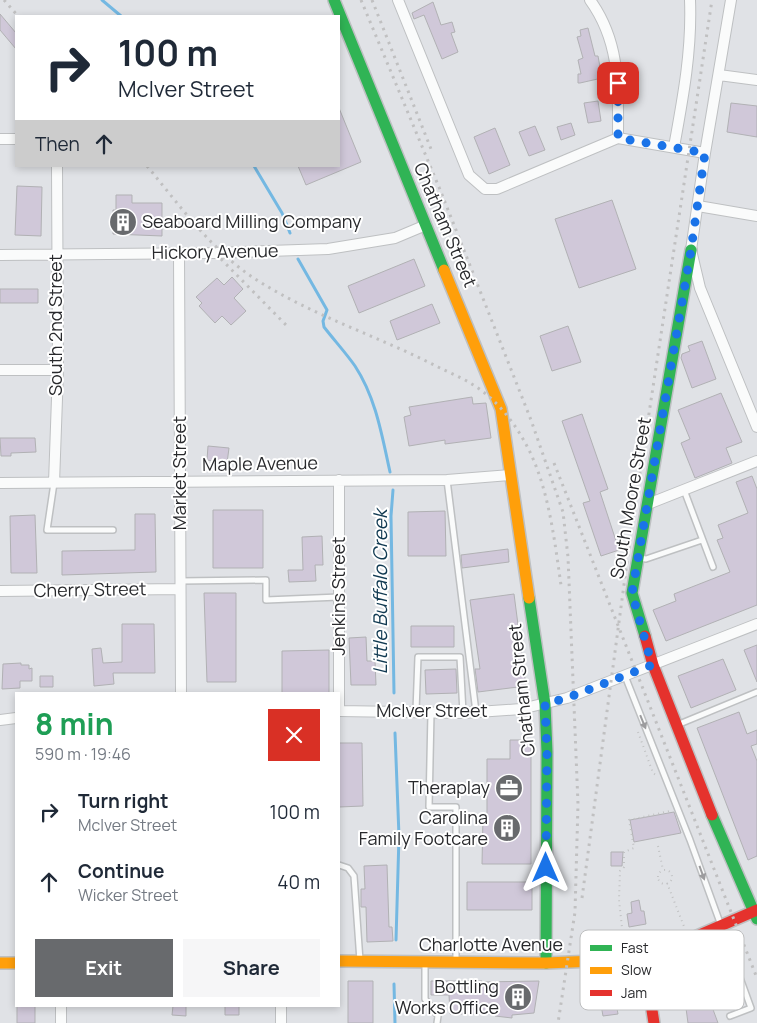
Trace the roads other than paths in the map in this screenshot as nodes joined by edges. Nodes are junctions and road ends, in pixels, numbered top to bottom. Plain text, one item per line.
1 (334, 0) edge
2 (398, 0) edge
3 (590, 0) edge
4 (690, 0) edge
5 (731, 0) edge
6 (719, 75) junction
7 (757, 80) edge
8 (618, 138) junction
9 (0, 139) edge
10 (15, 139) edge
11 (674, 147) junction
12 (705, 153) junction
13 (57, 167) edge
14 (698, 206) junction
15 (757, 216) edge
16 (426, 225) junction
17 (691, 250) junction
18 (179, 253) junction
19 (0, 255) edge
20 (56, 255) junction
21 (0, 370) edge
22 (58, 370) junction
23 (757, 427) edge
24 (757, 461) edge
25 (511, 470) junction
26 (339, 480) junction
27 (447, 480) junction
28 (54, 483) junction
29 (181, 483) junction
30 (0, 484) edge
31 (684, 490) junction
32 (648, 504) junction
33 (113, 530) dead end
34 (702, 540) junction
35 (638, 558) junction
36 (712, 567) dead end
37 (180, 585) junction
38 (0, 591) edge
39 (339, 597) junction
40 (757, 624) edge
41 (652, 665) junction
42 (625, 676) junction
43 (181, 692) edge
44 (339, 692) edge
45 (757, 692) edge
46 (545, 704) junction
47 (340, 711) edge
48 (416, 711) junction
49 (431, 713) junction
50 (463, 713) junction
51 (476, 713) junction
52 (15, 718) edge
53 (0, 720) edge
54 (676, 725) junction
55 (340, 866) edge
56 (756, 913) edge
57 (722, 925) junction
58 (710, 930) edge
59 (724, 930) edge
60 (340, 961) edge
61 (360, 962) junction
62 (425, 962) junction
63 (456, 962) junction
64 (580, 962) edge
65 (0, 963) edge
66 (15, 963) edge
67 (546, 963) junction
68 (744, 988) edge
69 (61, 1007) edge
70 (281, 1007) edge
71 (652, 1010) edge
72 (730, 1016) dead end
73 (61, 1023) edge
74 (281, 1023) edge
75 (438, 1023) edge
76 (654, 1023) edge

1 - 16 street, Chatham Street
2 - 8 street
3 - 8 street
4 - 11 street
5 - 6 street
6 - 7 street
6 - 12 street
8 - 11 street
9 - 10 street
11 - 12 street
12 - 14 street
13 - 20 street, South 2nd Street
14 - 15 street
14 - 17 street
16 - 18 street, Hickory Avenue
16 - 25 street, Chatham Street
17 - 23 street
17 - 32 street, South Moore Street
18 - 20 street, Hickory Avenue
18 - 29 street, Market Street
19 - 20 street, Hickory Avenue
20 - 22 street, South 2nd Street
21 - 22 street
22 - 28 street, South 2nd Street
24 - 31 street
25 - 27 street, Maple Avenue
25 - 46 street, Chatham Street
26 - 27 street, Maple Avenue
26 - 29 street, Maple Avenue
26 - 39 street, Jenkins Street
27 - 51 lane
28 - 29 street, Maple Avenue
28 - 30 street, Maple Avenue
28 - 33 lane
29 - 37 street, Market Street
31 - 32 street
31 - 34 lane
32 - 35 street, South Moore Street
34 - 35 lane
34 - 36 lane
35 - 41 street, South Moore Street
37 - 38 street, Cherry Street
37 - 39 lane
37 - 43 street, Market Street
39 - 44 street, Jenkins Street
40 - 41 street, McIver Street
41 - 42 street, McIver Street
41 - 54 street, South Moore Street
42 - 46 street, McIver Street
42 -> 57 lane
45 - 54 lane
46 - 51 street, McIver Street
46 - 67 street, Chatham Street
47 - 48 street, McIver Street
48 - 49 street, McIver Street
48 - 50 lane
49 - 50 street, McIver Street
49 - 63 lane
50 - 51 street, McIver Street
52 - 53 street
54 - 56 street, South Moore Street
55 - 61 lane
56 - 57 street, Charlotte Avenue
57 - 58 street, Charlotte Avenue
57 - 59 lane
60 - 61 street, Charlotte Avenue
61 - 62 street, Charlotte Avenue
62 - 63 street, Charlotte Avenue
62 - 75 lane
63 - 67 street, Charlotte Avenue
64 - 67 street, Charlotte Avenue
65 - 66 street
68 - 72 lane
69 - 73 street
70 - 74 street
71 - 76 street

